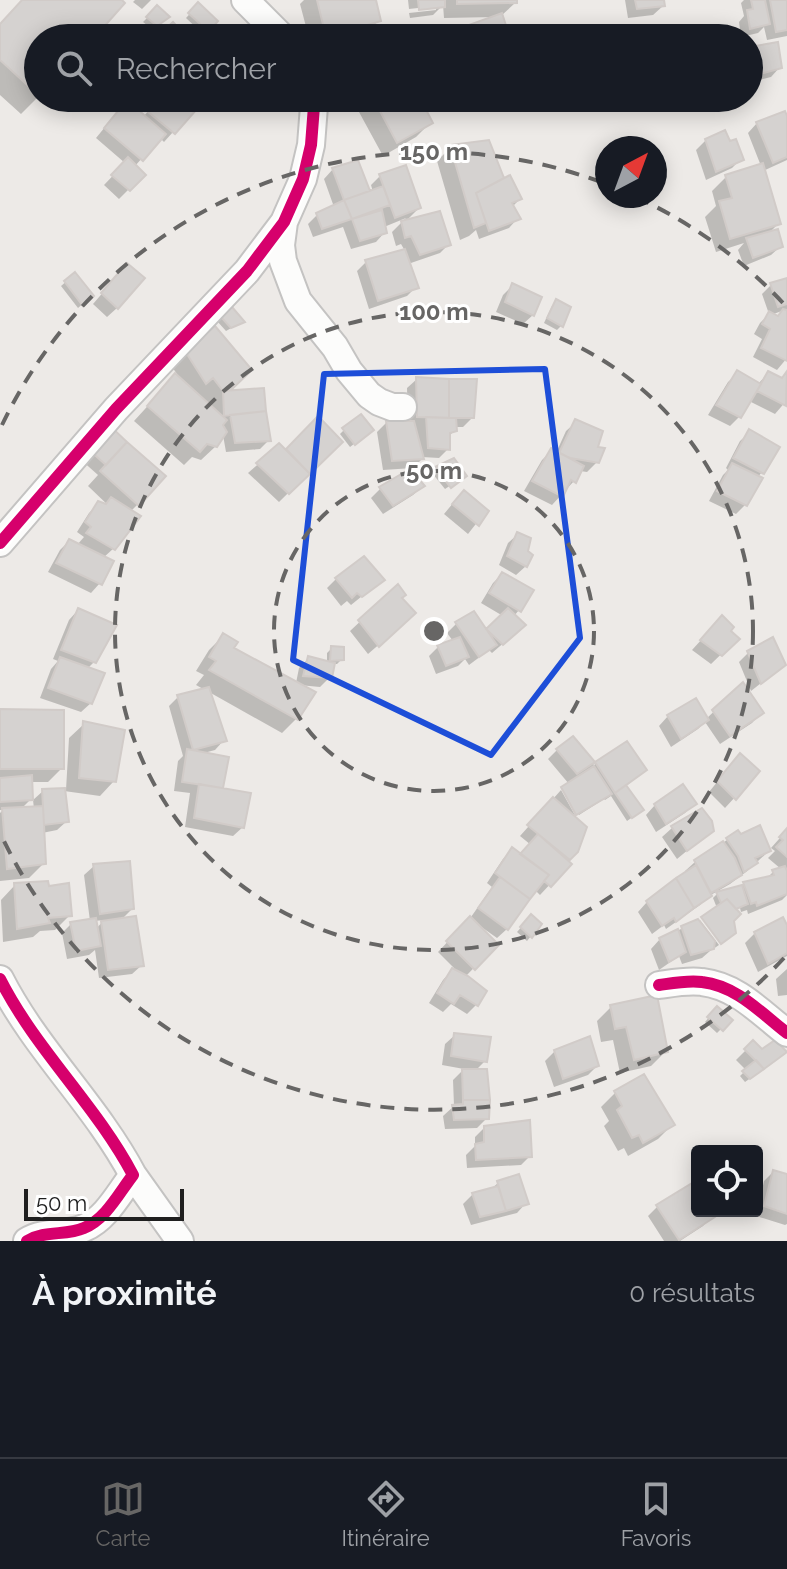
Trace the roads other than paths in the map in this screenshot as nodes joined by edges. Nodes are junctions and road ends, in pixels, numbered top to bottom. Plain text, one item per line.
1 (245, 0) edge
2 (269, 24) edge
3 (314, 112) edge
4 (284, 222) junction
5 (403, 407) dead end
6 (0, 543) edge
7 (0, 979) edge
8 (659, 985) dead end
9 (787, 1033) edge
10 (133, 1175) junction
11 (27, 1241) edge
12 (180, 1241) edge

1 - 2 street
3 - 4 street
4 - 5 street
4 - 6 street
7 - 10 street
8 - 9 street
10 - 11 street
10 - 12 street

